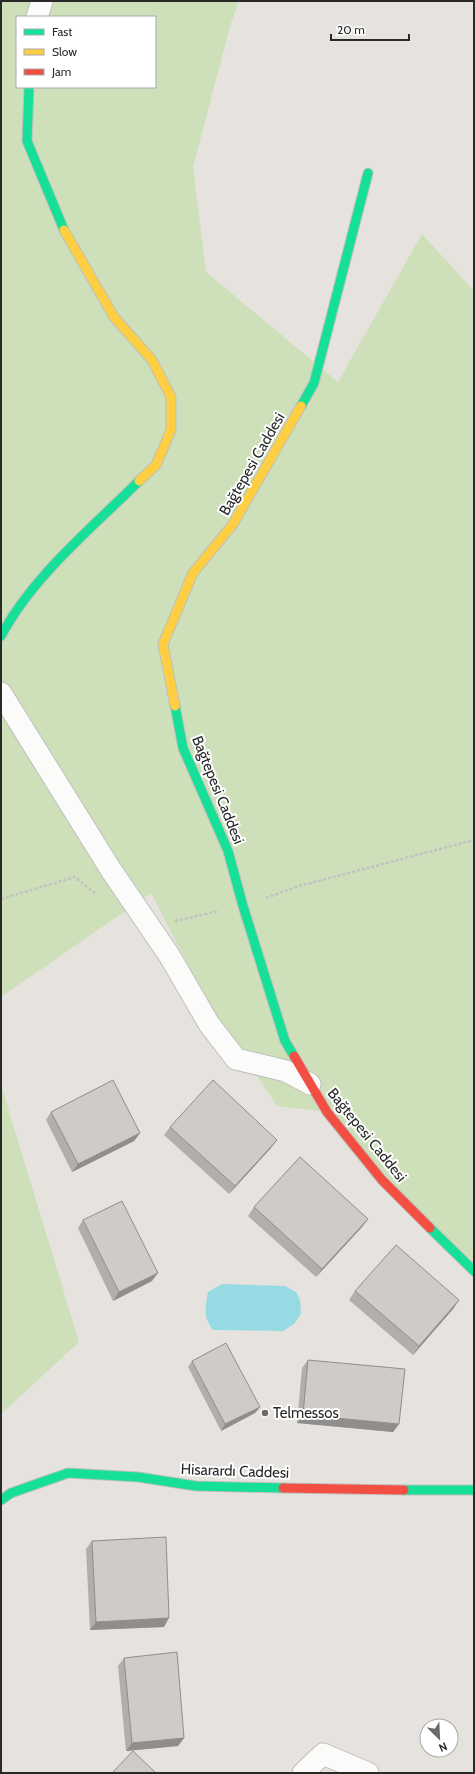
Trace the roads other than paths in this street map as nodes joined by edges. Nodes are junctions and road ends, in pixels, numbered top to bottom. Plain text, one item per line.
1 (42, 1) edge
2 (37, 16) edge
3 (29, 88) edge
4 (368, 173) dead end
5 (1, 636) edge
6 (1, 693) edge
7 (310, 1084) junction
8 (474, 1271) edge
9 (474, 1490) edge
10 (1, 1500) edge
11 (303, 1773) edge
12 (368, 1773) edge

1 - 2 street
3 - 5 street
4 - 7 street, Bağtepesi Caddesi
6 - 7 street
7 - 8 street, Bağtepesi Caddesi
9 - 10 street, Hisarardı Caddesi
11 - 12 street

